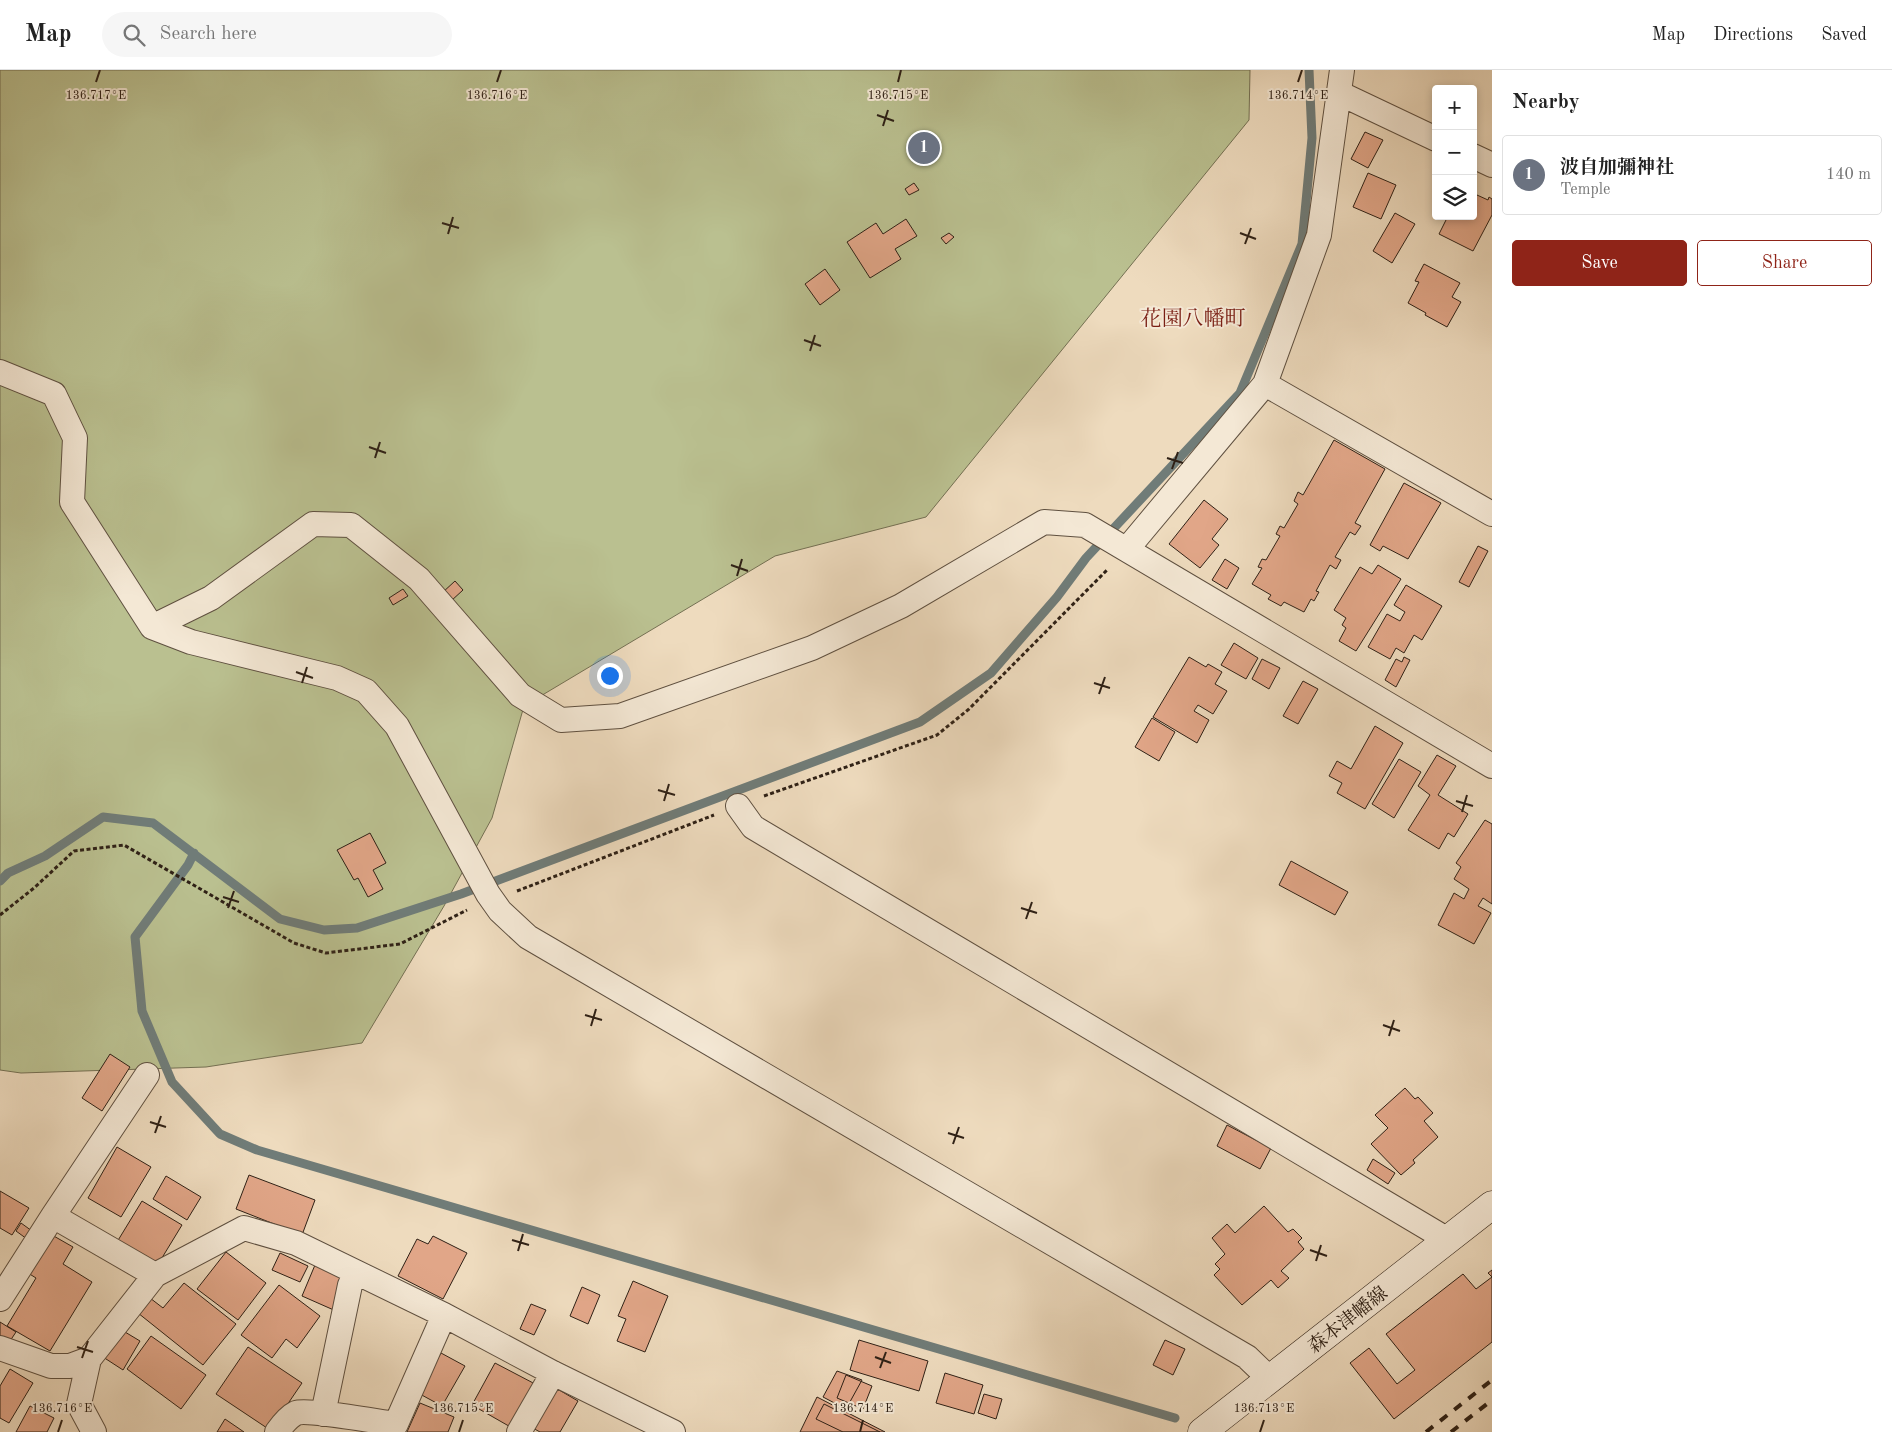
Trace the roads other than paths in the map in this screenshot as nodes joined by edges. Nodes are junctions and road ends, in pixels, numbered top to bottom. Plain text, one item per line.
1 (1340, 81) edge
2 (1432, 137) edge
3 (1477, 158) edge
4 (1492, 165) edge
5 (0, 372) edge
6 (1265, 384) junction
7 (1492, 514) edge
8 (1112, 541) junction
9 (152, 627) junction
10 (1492, 766) edge
11 (738, 806) road end
12 (147, 1075) dead end
13 (1492, 1205) edge
14 (53, 1216) junction
15 (1448, 1240) junction
16 (356, 1273) junction
17 (155, 1275) junction
18 (0, 1299) edge
19 (444, 1315) junction
20 (0, 1348) edge
21 (89, 1359) junction
22 (553, 1373) junction
23 (1270, 1379) junction
24 (323, 1414) junction
25 (398, 1428) edge
26 (94, 1432) edge
27 (277, 1432) edge
28 (519, 1432) edge
29 (673, 1432) edge
30 (1202, 1432) edge

1 - 2 street
1 - 6 street
3 - 4 street
5 - 9 street
6 - 7 street
6 - 8 street
8 - 9 street
8 - 10 street
9 - 23 street
11 - 15 street
12 - 14 street
13 - 15 main road, 森本津幡線
14 - 17 street
14 - 18 street
15 - 23 main road, 森本津幡線
16 - 17 street
16 - 19 street
16 - 24 street
17 - 21 street
19 - 22 street
19 - 25 street
20 - 21 street
21 - 26 street
22 - 28 street
22 - 29 street
23 - 30 main road, 森本津幡線
24 - 25 street
24 - 27 street

